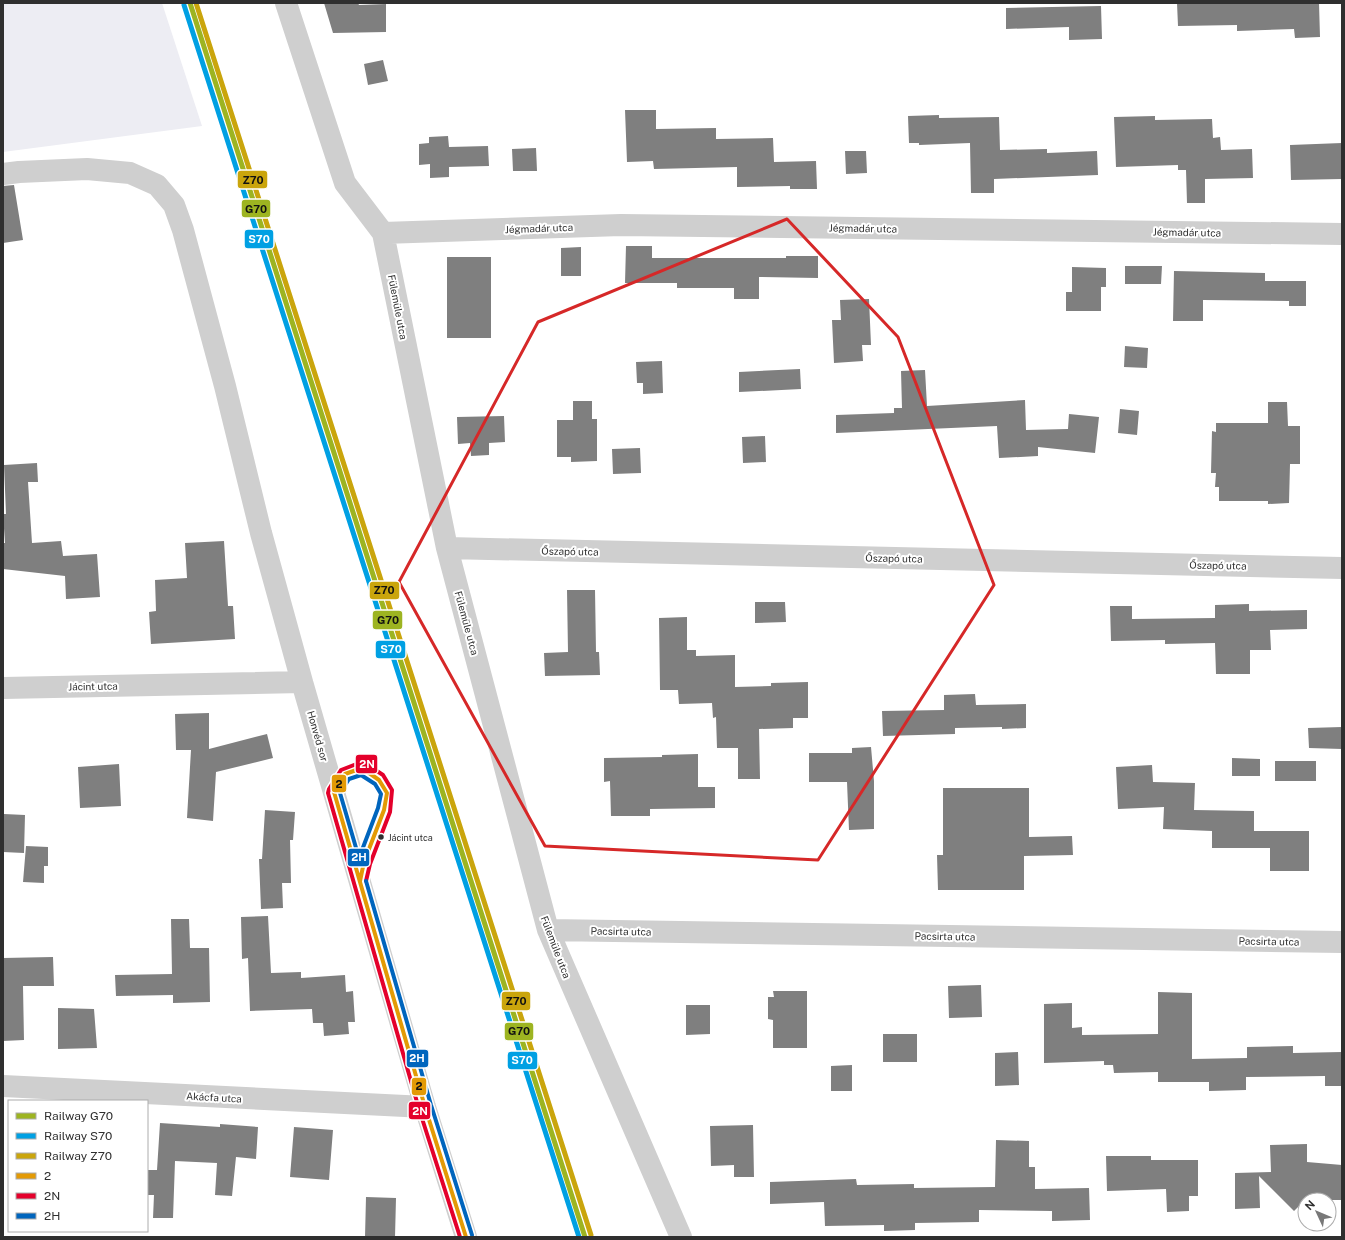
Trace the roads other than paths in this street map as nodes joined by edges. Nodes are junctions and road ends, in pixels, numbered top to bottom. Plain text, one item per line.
1 (286, 3) edge
2 (3, 174) edge
3 (383, 234) junction
4 (1342, 234) edge
5 (447, 548) junction
6 (1342, 568) edge
7 (302, 682) junction
8 (3, 688) edge
9 (334, 792) junction
10 (360, 881) junction
11 (548, 930) junction
12 (1342, 942) edge
13 (3, 1086) edge
14 (425, 1107) junction
15 (466, 1237) edge
16 (680, 1237) edge

1 - 3 street, Fülemüle utca
2 - 7 street, Honvéd sor
3 - 4 street, Jégmadár utca
3 - 5 street, Fülemüle utca
5 - 6 street, Őszapó utca
5 - 11 street, Fülemüle utca
7 - 8 street, Jácint utca
7 - 9 street, Honvéd sor
9 - 10 street, Honvéd sor
9 - 10 lane
10 - 14 street, Honvéd sor
11 - 12 street, Pacsirta utca
11 - 16 street, Fülemüle utca
13 - 14 street, Akácfa utca
14 - 15 street, Honvéd sor

